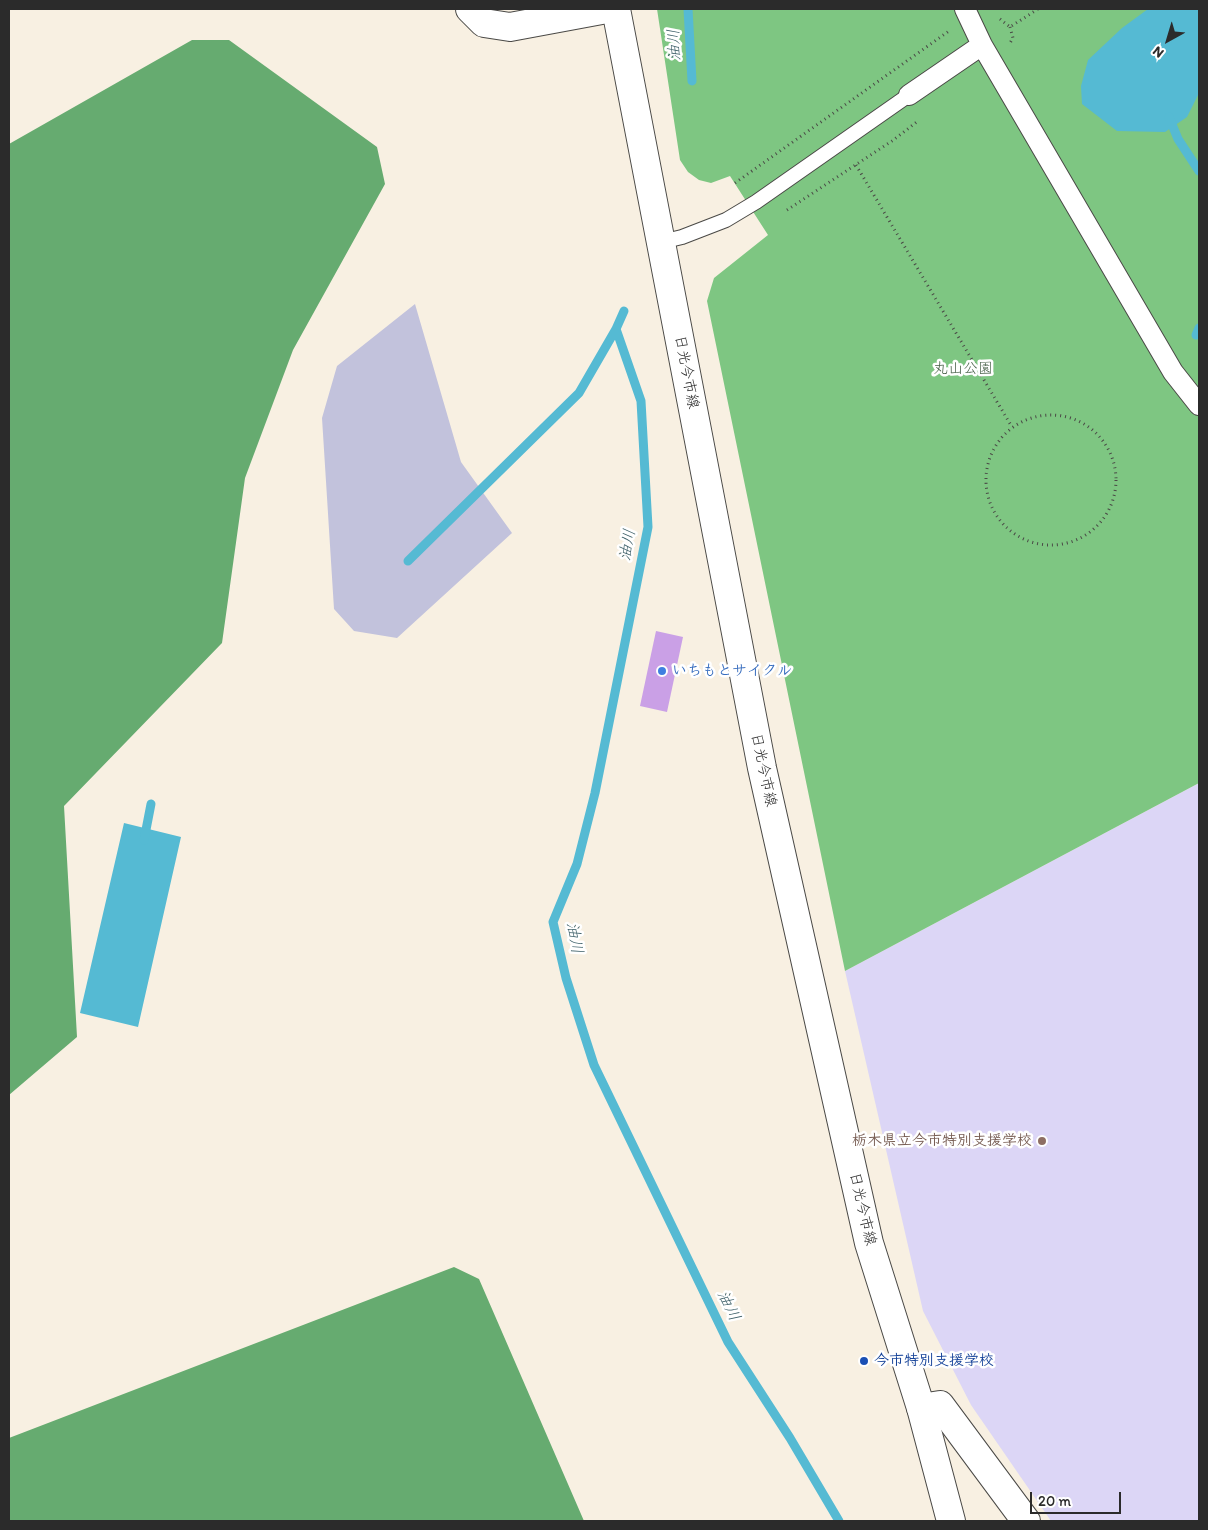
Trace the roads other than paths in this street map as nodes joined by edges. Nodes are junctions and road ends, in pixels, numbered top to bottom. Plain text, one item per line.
1 (470, 9) edge
2 (607, 9) edge
3 (616, 9) edge
4 (967, 13) edge
5 (982, 45) junction
6 (910, 96) joint
7 (661, 242) junction
8 (1199, 405) edge
9 (921, 1408) junction
10 (951, 1521) edge
11 (1026, 1521) edge

1 - 2 main road
3 - 7 main road, 日光今市線
4 - 5 street
5 - 6 street
5 - 8 street
6 - 7 lane
7 - 9 main road, 日光今市線
9 - 10 main road, 日光今市線
9 - 11 main road

